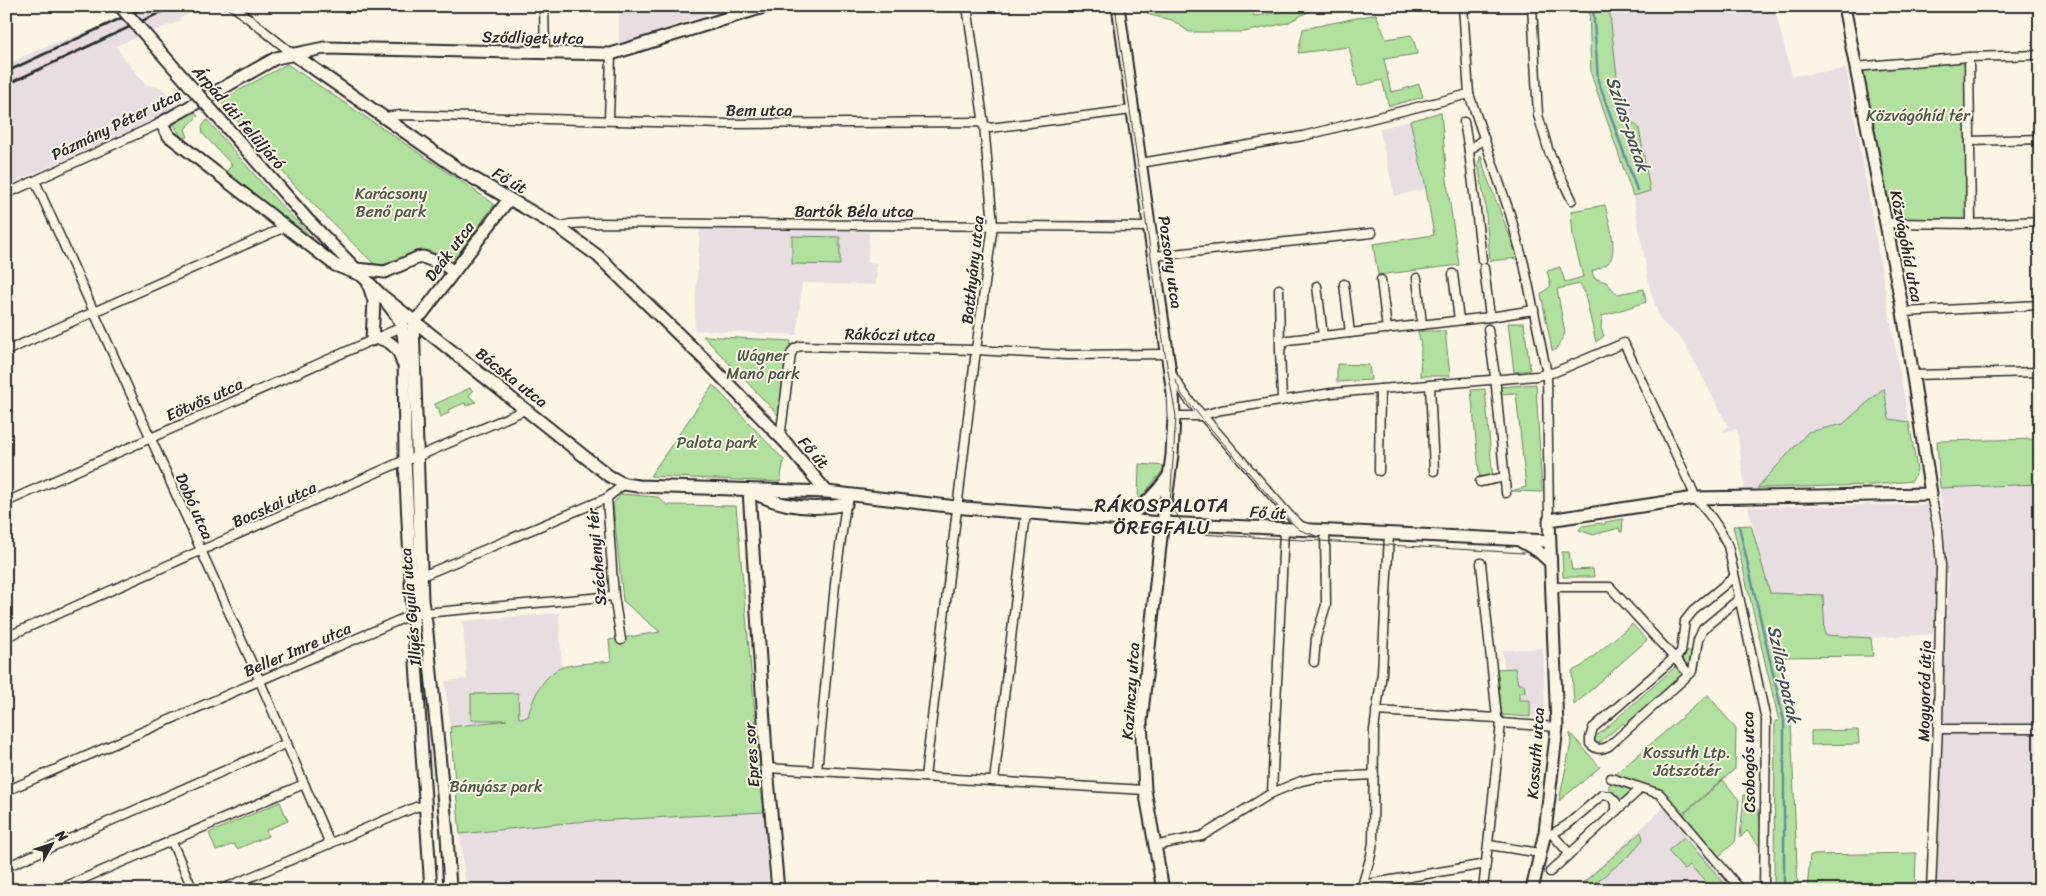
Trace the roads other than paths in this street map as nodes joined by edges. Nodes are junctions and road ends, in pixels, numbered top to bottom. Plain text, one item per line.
1 (120, 6) edge
2 (233, 6) edge
3 (247, 6) edge
4 (544, 6) edge
5 (767, 6) edge
6 (968, 6) edge
7 (1118, 6) edge
8 (1463, 6) edge
9 (1532, 6) edge
10 (1844, 6) edge
11 (241, 13) junction
12 (324, 48) junction
13 (293, 54) junction
14 (545, 54) junction
15 (611, 54) junction
16 (2040, 55) edge
17 (1969, 57) junction
18 (1855, 67) junction
19 (320, 73) junction
20 (1469, 94) junction
21 (1132, 110) junction
22 (384, 117) junction
23 (609, 120) junction
24 (1464, 122) dead end
25 (161, 123) junction
26 (984, 125) junction
27 (1484, 138) junction
28 (2040, 139) edge
29 (1970, 141) junction
30 (1469, 152) junction
31 (1140, 163) junction
32 (35, 181) junction
33 (6, 194) edge
34 (510, 198) junction
35 (1572, 200) dead end
36 (2040, 221) edge
37 (1886, 223) junction
38 (1971, 224) junction
39 (993, 226) junction
40 (285, 227) junction
41 (558, 227) junction
42 (1150, 227) junction
43 (1372, 232) dead end
44 (1154, 256) junction
45 (454, 271) junction
46 (1453, 274) dead end
47 (361, 275) junction
48 (1416, 278) dead end
49 (1381, 280) dead end
50 (1344, 284) dead end
51 (1317, 286) dead end
52 (1279, 289) dead end
53 (380, 294) junction
54 (2040, 305) edge
55 (1534, 310) junction
56 (95, 312) junction
57 (1903, 312) junction
58 (1490, 317) junction
59 (413, 320) junction
60 (1459, 320) junction
61 (1422, 325) junction
62 (402, 327) junction
63 (1387, 329) junction
64 (1488, 329) dead end
65 (1350, 333) junction
66 (1323, 336) junction
67 (375, 339) junction
68 (976, 350) junction
69 (1280, 350) junction
70 (6, 351) edge
71 (1167, 354) junction
72 (403, 368) junction
73 (1169, 368) junction
74 (2040, 372) edge
75 (1547, 374) junction
76 (1912, 374) junction
77 (1496, 380) junction
78 (1430, 385) junction
79 (1380, 389) junction
80 (1282, 400) junction
81 (527, 409) junction
82 (1202, 415) junction
83 (1174, 416) junction
84 (150, 438) junction
85 (780, 438) junction
86 (418, 457) junction
87 (405, 460) junction
88 (1434, 470) dead end
89 (1379, 471) dead end
90 (1170, 473) junction
91 (1505, 477) junction
92 (1480, 482) dead end
93 (624, 484) junction
94 (749, 490) junction
95 (827, 492) junction
96 (1506, 493) dead end
97 (1931, 494) junction
98 (607, 498) junction
99 (1694, 498) junction
100 (847, 499) junction
101 (6, 502) edge
102 (958, 508) junction
103 (1026, 513) junction
104 (1125, 519) junction
105 (1549, 520) junction
106 (1163, 523) junction
107 (1284, 530) junction
108 (1319, 531) junction
109 (1389, 534) junction
110 (1520, 541) junction
111 (1550, 541) junction
112 (201, 552) junction
113 (1550, 562) junction
114 (1482, 563) dead end
115 (422, 576) junction
116 (1734, 577) junction
117 (1551, 587) junction
118 (614, 596) junction
119 (1739, 599) junction
120 (418, 613) junction
121 (6, 638) edge
122 (620, 640) dead end
123 (1674, 658) junction
124 (1314, 662) dead end
125 (1689, 674) junction
126 (259, 680) junction
127 (1376, 711) junction
128 (1499, 720) junction
129 (1557, 726) junction
130 (1938, 729) junction
131 (2040, 729) edge
132 (287, 743) junction
133 (767, 768) junction
134 (817, 771) junction
135 (1374, 775) junction
136 (925, 778) junction
137 (1611, 778) dead end
138 (994, 781) junction
139 (304, 784) junction
140 (1145, 790) junction
141 (6, 791) edge
142 (1637, 792) dead end
143 (1272, 793) junction
144 (425, 806) junction
145 (1616, 811) junction
146 (428, 830) junction
147 (1549, 833) junction
148 (447, 834) junction
149 (171, 840) junction
150 (330, 844) junction
151 (1154, 846) junction
152 (1489, 846) junction
153 (1569, 853) junction
154 (1540, 854) junction
155 (1486, 864) junction
156 (6, 867) edge
157 (1550, 872) dead end
158 (1362, 887) edge
159 (223, 889) edge
160 (57, 890) edge
161 (193, 890) edge
162 (431, 890) edge
163 (450, 890) edge
164 (778, 890) edge
165 (1163, 890) edge
166 (1483, 890) edge
167 (1532, 890) edge
168 (1741, 890) edge
169 (1764, 890) edge
170 (1931, 890) edge

1 - 47 street, Árpád úti felüljáró, bridge
2 - 11 street, Fő út
3 - 11 street
4 - 14 street
5 - 15 street, Sződliget utca
6 - 26 street, Batthyány utca
7 - 21 street, Pozsony utca
8 - 20 street
9 - 35 street
10 - 18 street, Közvágóhíd utca
11 - 13 street, Fő út
12 - 13 street, Sződliget utca
12 - 14 street, Sződliget utca
12 - 19 street
13 - 19 street, Fő út
13 - 25 street, Pázmány Péter utca
14 - 15 street, Sződliget utca
15 - 23 street
16 - 17 street
17 - 18 street
17 - 29 street
18 - 37 street, Közvágóhíd utca
19 - 22 street, Fő út
20 - 27 street
20 - 31 street
21 - 26 street, Bem utca
21 - 31 street, Pozsony utca
22 - 23 street, Bem utca
22 - 34 street, Fő út
23 - 26 street, Bem utca
24 - 30 street
25 - 32 street, Pázmány Péter utca
25 - 40 street, Bácska utca
26 - 39 street, Batthyány utca
27 - 30 street
27 - 55 street
28 - 29 street
29 - 38 street
30 - 58 street
31 - 42 street, Pozsony utca
32 - 33 street, Pázmány Péter utca
32 - 56 street, Dobó utca
34 - 41 street, Fő út
34 - 45 street, Deák utca
36 - 38 street
37 - 38 street
37 - 57 street, Közvágóhíd utca
39 - 41 street, Bartók Béla utca
39 - 42 street, Bartók Béla utca
39 - 68 street, Batthyány utca
40 - 47 street, Bácska utca
40 - 56 street
41 - 85 street, Fő út
42 - 44 street, Pozsony utca
43 - 44 street
44 - 71 street, Pozsony utca
45 - 47 street
45 - 59 street, Deák utca
46 - 60 street
47 - 53 street, Bácska utca
47 - 67 street
48 - 61 street
49 - 63 street
50 - 65 street
51 - 66 street
52 - 69 street
53 - 59 street, Bácska utca
53 - 62 street, Bácska utca
54 - 57 street
55 - 58 street
55 - 75 street
56 - 70 street
56 - 84 street, Dobó utca
57 - 76 street, Közvágóhíd utca
58 - 60 street
59 - 62 street, Eötvös utca
59 - 81 street, Bácska utca
59 - 86 street, Illyés Gyula utca
60 - 61 street
61 - 63 street
62 - 67 street, Eötvös utca
62 - 72 street, Illyés Gyula utca
63 - 65 street
64 - 77 street
65 - 66 street
66 - 69 street
67 - 72 street
67 - 84 street, Eötvös utca
68 - 71 street, Rákóczi utca
68 - 85 street, Rákóczi utca
68 - 102 street, Batthyány utca
69 - 80 street
71 - 73 street, Pozsony utca
72 - 87 street, Illyés Gyula utca
73 - 82 street
73 - 83 street, Pozsony utca
74 - 76 street
75 - 77 street
75 - 99 street, Csobogós utca
75 - 105 street
76 - 97 street, Közvágóhíd utca
77 - 78 street
77 - 91 street
78 - 79 street
78 - 88 street
79 - 80 street
79 - 89 street
80 - 82 street
81 - 86 street, Bocskai utca
81 - 93 street, Bácska utca
82 - 83 street
82 - 108 street
83 - 90 street, Pozsony utca
84 - 101 street, Eötvös utca
84 - 112 street, Dobó utca
85 - 95 street, Fő út
86 - 87 street, Bocskai utca
86 - 115 street, Illyés Gyula utca
87 - 112 street, Bocskai utca
87 - 120 street, Illyés Gyula utca
90 - 104 street
90 - 106 street, Pozsony utca
91 - 92 street
91 - 96 street
93 - 94 street
93 - 98 street, Széchenyi tér
94 - 95 street
94 - 100 street
94 - 133 street, Epres sor
95 - 100 street, Fő út
97 - 99 street
97 - 130 street, Mogyoród útja
98 - 115 street
98 - 118 street, Széchenyi tér
99 - 105 street
99 - 116 street, Csobogós utca
100 - 102 street, Fő út
100 - 134 street
102 - 103 street, Fő út
102 - 136 street, Batthyány utca
103 - 104 street, Fő út
103 - 138 street
104 - 106 street, Fő út
105 - 111 street, Kossuth utca
106 - 107 street, Fő út
106 - 140 street, Kazinczy utca
107 - 108 street, Fő út
107 - 143 street
108 - 109 street, Fő út
108 - 124 street
109 - 110 street, Fő út
109 - 127 street
110 - 111 street, Fő út
110 - 113 street, Fő út
111 - 113 street, Kossuth utca
112 - 121 street, Bocskai utca
112 - 126 street, Dobó utca
113 - 117 street, Kossuth utca
114 - 128 street
115 - 120 street, Illyés Gyula utca
116 - 119 street, Csobogós utca
116 - 123 street
117 - 123 street
117 - 129 street, Kossuth utca
118 - 120 street, Beller Imre utca
118 - 122 street, Széchenyi tér
119 - 125 street
119 - 169 street, Csobogós utca
120 - 126 street, Beller Imre utca
120 - 144 street, Illyés Gyula utca
120 - 148 street, Illyés Gyula utca
123 - 125 street
123 - 125 street
126 - 132 street, Dobó utca
126 - 141 street, Beller Imre utca
127 - 128 street
127 - 135 street
128 - 129 street
128 - 152 street
129 - 147 street, Kossuth utca
130 - 131 street
130 - 170 street, Mogyoród útja
132 - 139 street, Dobó utca
132 - 156 street
133 - 134 street
133 - 164 street, Epres sor
134 - 136 street
135 - 143 street
135 - 158 street
136 - 138 street
137 - 168 street
138 - 140 street
139 - 149 street
139 - 150 street, Dobó utca
140 - 151 street, Kazinczy utca
142 - 145 street
143 - 151 street
144 - 146 street, Illyés Gyula utca
144 - 150 street
145 - 147 street
145 - 153 street
146 - 148 street
146 - 162 street, Illyés Gyula utca
147 - 153 street
147 - 154 street, Kossuth utca
148 - 163 street, Illyés Gyula utca
149 - 160 street
149 - 161 street
150 - 159 street
151 - 165 street, Kazinczy utca
152 - 154 street
152 - 155 street
153 - 157 street
154 - 167 street, Kossuth utca
155 - 158 street
155 - 166 street

